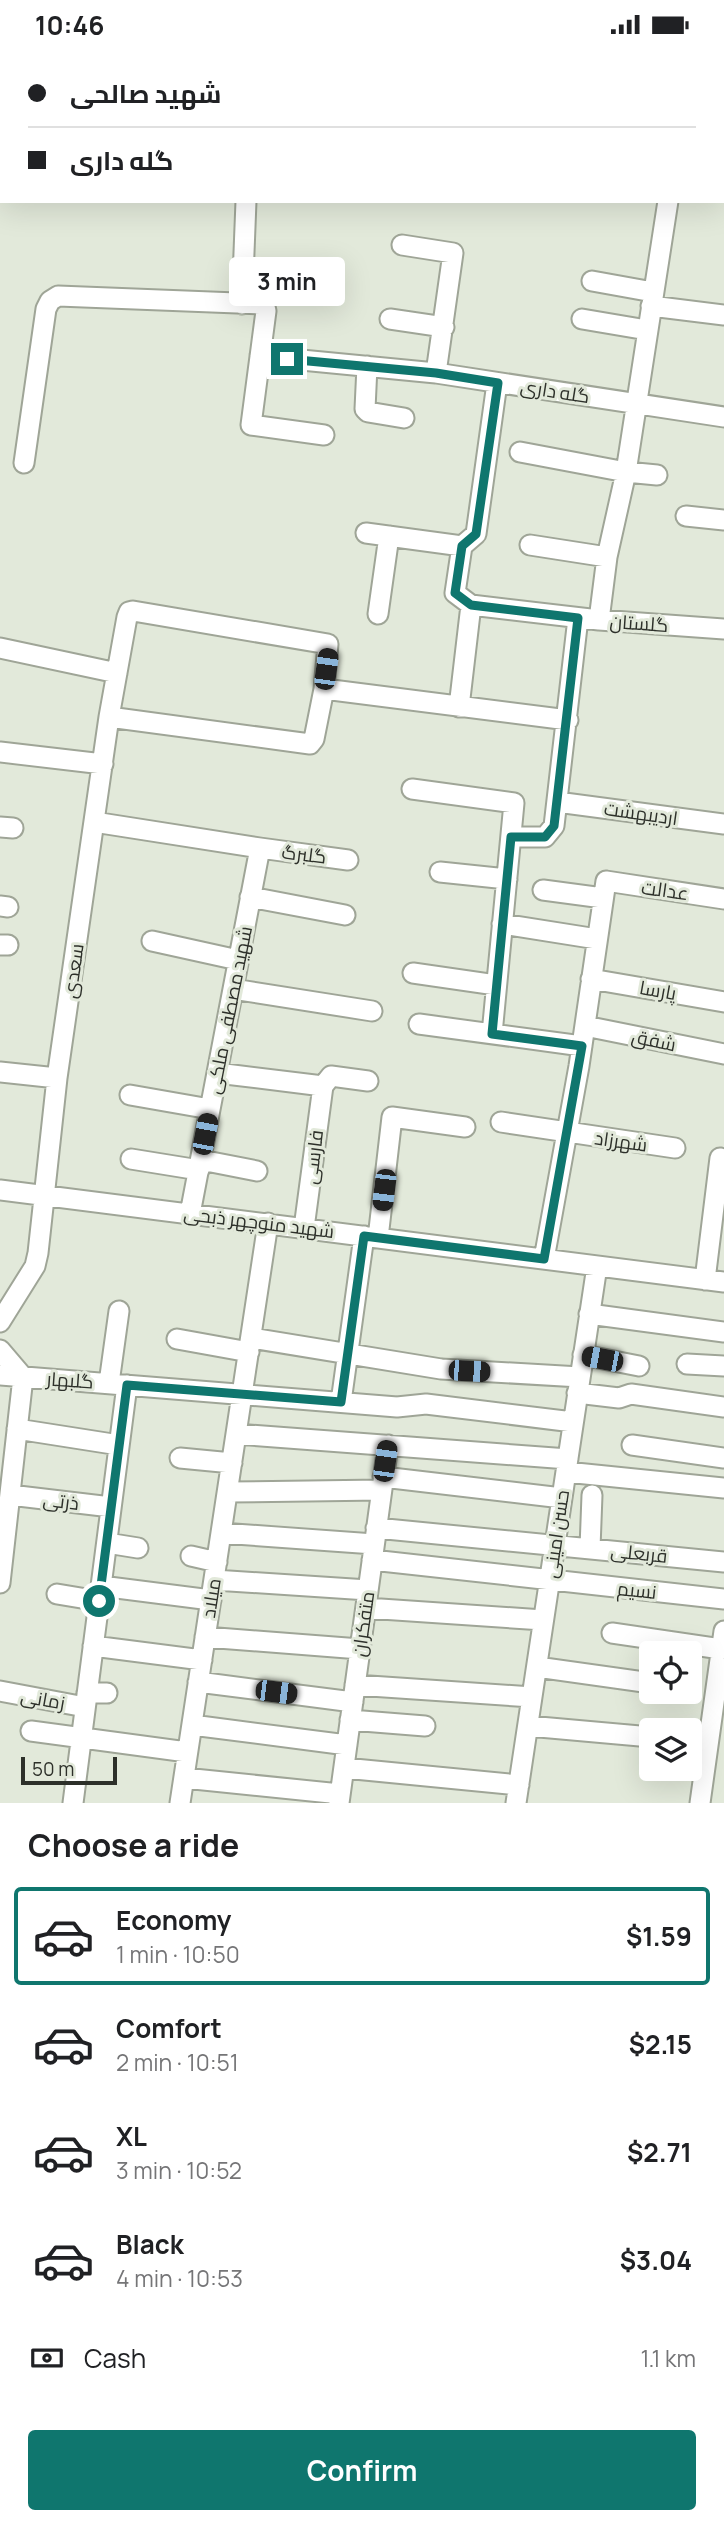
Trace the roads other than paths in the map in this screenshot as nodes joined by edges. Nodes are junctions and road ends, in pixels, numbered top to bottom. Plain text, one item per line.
1 (246, 203) edge
2 (668, 203) edge
3 (402, 245) dead end
4 (592, 281) dead end
5 (652, 299) junction
6 (242, 304) junction
7 (724, 315) edge
8 (390, 319) dead end
9 (582, 319) dead end
10 (443, 327) junction
11 (647, 330) junction
12 (260, 356) junction
13 (367, 366) junction
14 (436, 373) junction
15 (498, 383) junction
16 (635, 403) junction
17 (724, 417) edge
18 (404, 418) dead end
19 (324, 435) dead end
20 (520, 452) dead end
21 (24, 463) dead end
22 (626, 472) junction
23 (657, 475) dead end
24 (686, 516) dead end
25 (724, 520) edge
26 (366, 533) dead end
27 (389, 536) junction
28 (530, 545) dead end
29 (462, 546) junction
30 (607, 557) junction
31 (471, 605) junction
32 (377, 614) dead end
33 (578, 618) junction
34 (599, 620) junction
35 (724, 629) edge
36 (0, 648) edge
37 (117, 673) junction
38 (324, 689) junction
39 (459, 707) junction
40 (109, 717) junction
41 (568, 720) junction
42 (0, 752) edge
43 (103, 764) junction
44 (412, 789) dead end
45 (557, 802) junction
46 (94, 821) junction
47 (724, 824) edge
48 (511, 837) junction
49 (260, 848) junction
50 (348, 860) dead end
51 (440, 872) dead end
52 (507, 879) junction
53 (543, 890) dead end
54 (605, 890) junction
55 (250, 897) junction
56 (724, 899) edge
57 (345, 915) dead end
58 (502, 924) junction
59 (597, 939) junction
60 (152, 941) dead end
61 (239, 960) junction
62 (413, 973) dead end
63 (592, 979) junction
64 (496, 985) junction
65 (233, 989) junction
66 (724, 1002) edge
67 (372, 1011) dead end
68 (419, 1024) dead end
69 (584, 1026) junction
70 (492, 1034) junction
71 (582, 1046) junction
72 (724, 1054) edge
73 (0, 1072) edge
74 (217, 1073) junction
75 (57, 1079) junction
76 (368, 1081) dead end
77 (323, 1086) junction
78 (130, 1095) dead end
79 (210, 1109) junction
80 (500, 1122) dead end
81 (465, 1128) dead end
82 (567, 1133) junction
83 (675, 1149) dead end
84 (720, 1158) dead end
85 (131, 1159) dead end
86 (200, 1165) junction
87 (257, 1171) dead end
88 (0, 1190) edge
89 (43, 1195) junction
90 (190, 1214) junction
91 (268, 1223) junction
92 (304, 1228) junction
93 (371, 1237) junction
94 (544, 1259) junction
95 (597, 1266) junction
96 (714, 1281) edge
97 (119, 1311) dead end
98 (589, 1314) junction
99 (0, 1322) edge
100 (724, 1332) edge
101 (177, 1339) dead end
102 (250, 1345) junction
103 (0, 1350) edge
104 (346, 1353) junction
105 (583, 1355) junction
106 (687, 1364) dead end
107 (639, 1366) dead end
108 (724, 1366) edge
109 (0, 1375) edge
110 (23, 1377) junction
111 (118, 1384) junction
112 (579, 1385) junction
113 (243, 1393) junction
114 (341, 1402) junction
115 (724, 1407) edge
116 (573, 1422) junction
117 (18, 1429) junction
118 (236, 1434) junction
119 (119, 1445) junction
120 (387, 1445) junction
121 (632, 1445) dead end
122 (180, 1458) dead end
123 (724, 1458) edge
124 (7, 1463) edge
125 (232, 1463) junction
126 (567, 1466) junction
127 (382, 1484) junction
128 (724, 1488) edge
129 (228, 1492) junction
130 (10, 1495) junction
131 (592, 1495) dead end
132 (562, 1498) junction
133 (111, 1507) junction
134 (221, 1533) junction
135 (2, 1542) edge
136 (107, 1543) junction
137 (374, 1544) junction
138 (555, 1544) junction
139 (138, 1548) dead end
140 (590, 1548) junction
141 (191, 1556) dead end
142 (724, 1562) edge
143 (215, 1571) junction
144 (550, 1581) junction
145 (0, 1583) edge
146 (57, 1594) dead end
147 (100, 1594) junction
148 (367, 1599) junction
149 (724, 1599) edge
150 (211, 1600) junction
151 (544, 1620) junction
152 (612, 1633) dead end
153 (205, 1637) junction
154 (723, 1640) edge
155 (93, 1646) junction
156 (360, 1649) junction
157 (202, 1660) junction
158 (537, 1667) junction
159 (639, 1681) edge
160 (198, 1682) junction
161 (0, 1691) edge
162 (532, 1697) junction
163 (93, 1698) junction
164 (353, 1702) junction
165 (719, 1708) edge
166 (192, 1725) junction
167 (528, 1725) junction
168 (425, 1726) dead end
169 (31, 1731) dead end
170 (639, 1736) edge
171 (702, 1736) edge
172 (81, 1739) junction
173 (347, 1745) junction
174 (187, 1752) junction
175 (344, 1768) junction
176 (184, 1777) junction
177 (700, 1781) edge
178 (518, 1794) edge
179 (340, 1799) edge
180 (73, 1803) edge
181 (180, 1803) edge
182 (700, 1803) edge

1 - 6 street
2 - 5 street
3 - 10 street
4 - 5 street
5 - 7 street
5 - 11 street
6 - 12 street
6 - 21 street
8 - 10 street
9 - 11 street
10 - 14 street
11 - 16 street
12 - 13 street, گله داری
12 - 19 street
13 - 14 street, گله داری
13 - 18 street
14 - 15 street, گله داری
15 - 16 street, گله داری
15 - 29 street
16 - 17 street, گله داری
16 - 22 street
20 - 22 street
22 - 23 street
22 - 30 street
24 - 25 street
26 - 27 street
27 - 29 street
27 - 32 street
28 - 30 street
29 - 31 street
30 - 34 street
31 - 33 street, گلستان
31 - 39 street
33 - 34 street, گلستان
33 - 41 street
34 - 35 street, گلستان
36 - 37 street
37 - 38 street, سعدی
37 - 40 street, سعدی
38 - 39 street
38 - 40 street
39 - 41 street
40 - 43 street, سعدی
41 - 45 street
42 - 43 street
43 - 46 street, سعدی
44 - 48 street
45 - 47 street, اردیبهشت
45 - 48 street
46 - 49 street, گلبرگ
46 - 75 street, سعدی
48 - 52 street
49 - 50 street, گلبرگ
49 - 55 street, شهید مصطفی ملکی
51 - 52 street
52 - 58 street
53 - 54 street, عدالت
54 - 56 street, عدالت
54 - 59 street
55 - 57 street
55 - 61 street, شهید مصطفی ملکی
58 - 59 street
58 - 64 street
59 - 63 street
60 - 61 street
61 - 65 street, شهید مصطفی ملکی
62 - 64 street
63 - 66 street, پارسا
63 - 69 street
64 - 70 street
65 - 67 street
65 - 74 street, شهید مصطفی ملکی
68 - 70 street
69 - 71 street
69 - 72 street, شفق
70 - 71 street
71 - 82 street
73 - 75 street
74 - 77 street
74 - 79 street, شهید مصطفی ملکی
75 - 89 street, سعدی
76 - 77 street
77 - 92 street, فارسی
78 - 79 street
79 - 86 street, شهید مصطفی ملکی
80 - 82 street, شهرزاد
81 - 93 street
82 - 83 street, شهرزاد
82 - 94 street
84 - 96 street
85 - 86 street
86 - 87 street
86 - 90 street, شهید مصطفی ملکی
88 - 89 street, شهید منوچهر ذبحی
89 - 90 street, شهید منوچهر ذبحی
89 - 99 street, سعدی
90 - 91 street, شهید منوچهر ذبحی
91 - 92 street, شهید منوچهر ذبحی
91 - 102 street, میلاد
92 - 93 street, شهید منوچهر ذبحی
93 - 94 street, شهید منوچهر ذبحی
93 - 104 street
94 - 95 street, شهید منوچهر ذبحی
95 - 96 street, شهید منوچهر ذبحی
95 - 98 street, حسن امینی
97 - 111 street
98 - 100 street
98 - 105 street, حسن امینی
101 - 102 street
102 - 104 street
102 - 113 street, میلاد
103 - 110 street
104 - 112 street
104 - 114 street
105 - 107 street
105 - 112 street, حسن امینی
106 - 108 street
109 - 110 street, گلبهار
110 - 111 street, گلبهار
110 - 117 street
111 - 113 street, گلبهار
111 - 119 street
112 - 115 street
112 - 116 street, حسن امینی
113 - 114 street
113 - 118 street, میلاد
114 - 116 street
116 - 126 street, حسن امینی
117 - 119 street
117 - 124 street
118 - 120 street
118 - 125 street, میلاد
119 - 133 street
120 - 126 street
120 - 127 street, متفکران
121 - 123 street
122 - 125 street
124 - 130 street
125 - 129 street, میلاد
126 - 128 street
126 - 132 street, حسن امینی
127 - 129 street
127 - 132 street
127 - 137 street, متفکران
129 - 134 street, میلاد
130 - 133 street, ذرتی
130 - 135 street
131 - 140 street
132 - 138 street, حسن امینی
133 - 136 street
134 - 137 street
134 - 143 street, میلاد
135 - 145 street
136 - 139 street
136 - 147 street
137 - 138 street, قربعلی
137 - 144 street, نسیم
137 - 148 street, متفکران
138 - 140 street, قربعلی
138 - 144 street, حسن امینی
140 - 142 street, قربعلی
141 - 143 street
143 - 148 street
143 - 150 street, میلاد
144 - 149 street, نسیم
144 - 151 street, حسن امینی
146 - 147 street
147 - 150 street
147 - 155 street
148 - 151 street
148 - 156 street, متفکران
150 - 153 street, میلاد
151 - 158 street, حسن امینی
152 - 154 street
153 - 156 street
153 - 157 street, میلاد
154 - 165 street
155 - 157 street
155 - 163 street
156 - 164 street, متفکران
157 - 160 street, میلاد
158 - 159 street
158 - 162 street, حسن امینی
160 - 164 street
160 - 166 street, میلاد
161 - 163 street, زمانی
162 - 164 street
162 - 167 street, حسن امینی
163 - 172 street
164 - 168 street
164 - 173 street, متفکران
165 - 171 street
166 - 173 street
166 - 174 street, میلاد
167 - 170 street
167 - 178 street, حسن امینی
169 - 172 street
172 - 174 street
172 - 180 street
173 - 175 street, متفکران
174 - 176 street, میلاد
175 - 178 street
175 - 179 street, متفکران
176 - 179 street
176 - 181 street, میلاد
177 - 182 street

